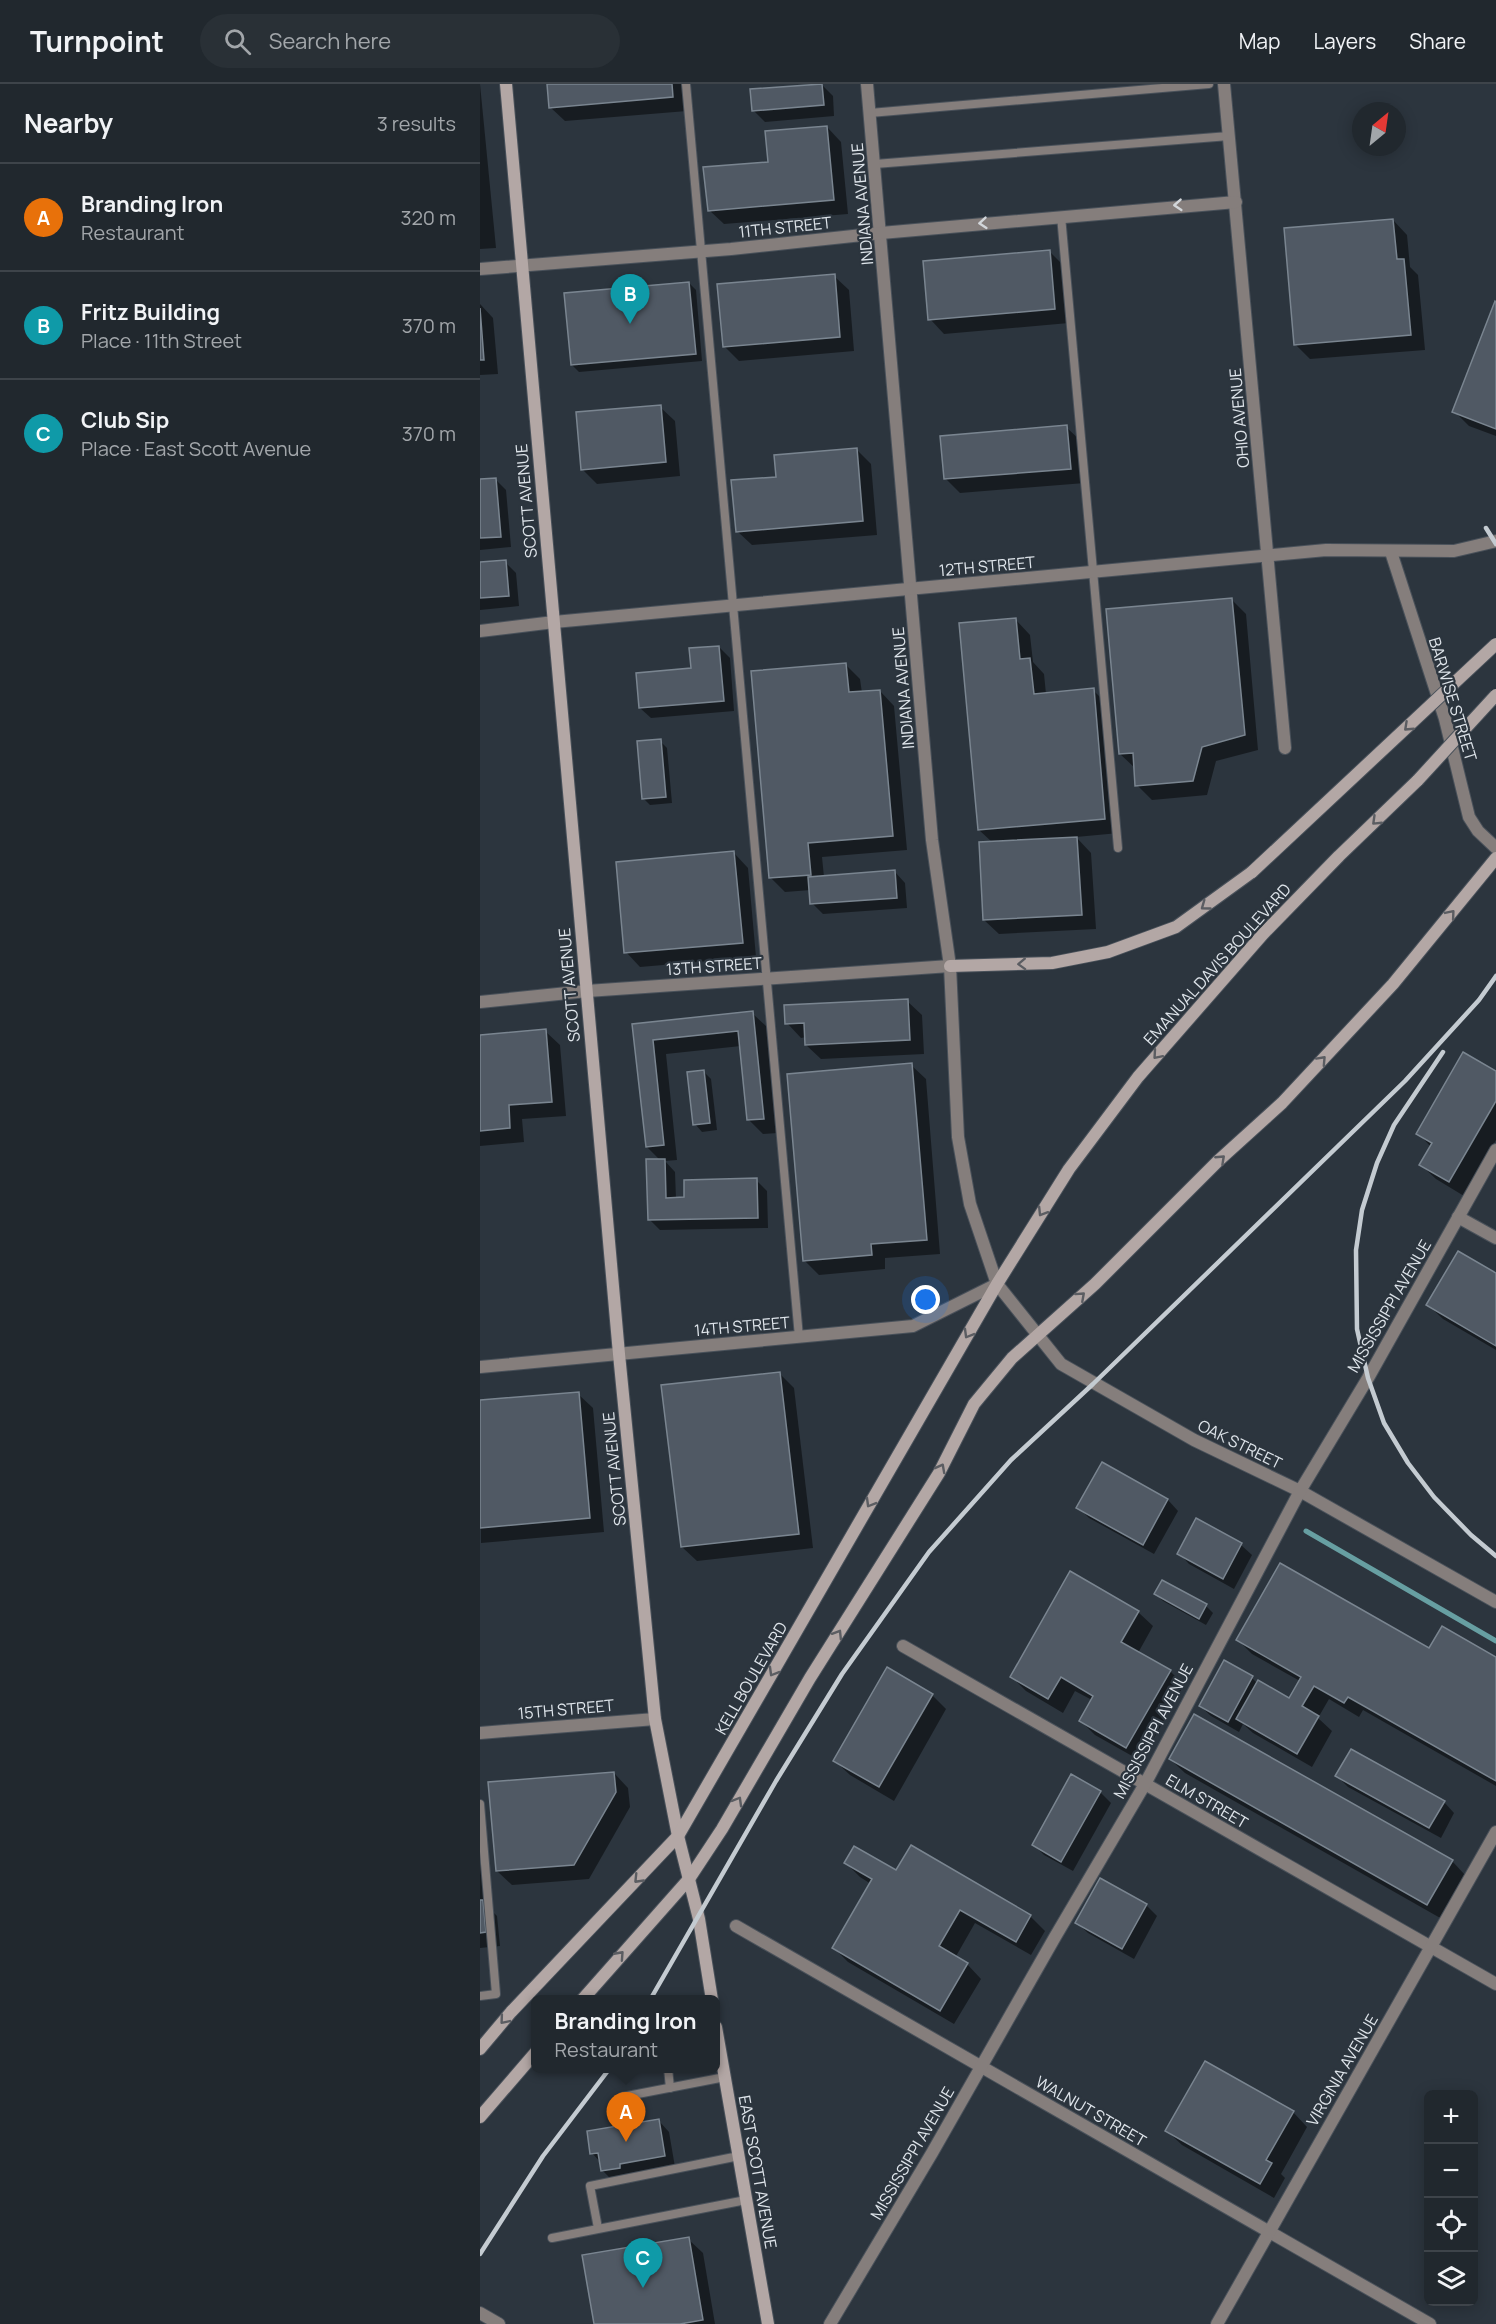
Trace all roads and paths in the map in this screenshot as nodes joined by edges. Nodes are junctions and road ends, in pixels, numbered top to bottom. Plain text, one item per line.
1 (506, 84) edge
2 (686, 84) edge
3 (867, 84) edge
4 (1209, 84) edge
5 (1224, 84) edge
6 (870, 113) junction
7 (1229, 136) junction
8 (874, 164) junction
9 (1236, 201) junction
10 (1061, 216) junction
11 (881, 233) junction
12 (701, 252) junction
13 (522, 265) junction
14 (480, 269) edge
15 (1496, 541) edge
16 (1390, 552) junction
17 (1268, 556) junction
18 (1093, 573) junction
19 (911, 590) junction
20 (733, 606) junction
21 (554, 622) junction
22 (480, 631) edge
23 (1496, 644) edge
24 (1496, 695) edge
25 (1285, 748) dead end
26 (1119, 848) dead end
27 (1496, 848) edge
28 (1496, 858) edge
29 (950, 966) junction
30 (767, 979) junction
31 (587, 991) junction
32 (480, 1002) edge
33 (1496, 1150) edge
34 (1458, 1217) junction
35 (1496, 1238) edge
36 (997, 1284) junction
37 (1038, 1335) junction
38 (799, 1337) junction
39 (619, 1354) junction
40 (480, 1367) edge
41 (1300, 1491) junction
42 (1496, 1602) edge
43 (903, 1646) dead end
44 (654, 1719) junction
45 (480, 1733) edge
46 (1145, 1785) junction
47 (480, 1804) edge
48 (1496, 1832) edge
49 (678, 1836) junction
50 (689, 1879) junction
51 (735, 1926) dead end
52 (1431, 1947) junction
53 (1496, 1984) edge
54 (586, 1995) edge
55 (711, 1995) edge
56 (480, 1996) edge
57 (480, 2049) edge
58 (720, 2049) edge
59 (531, 2058) edge
60 (982, 2066) junction
61 (668, 2073) edge
62 (725, 2077) junction
63 (670, 2088) junction
64 (622, 2097) dead end
65 (480, 2117) edge
66 (739, 2156) junction
67 (746, 2200) junction
68 (598, 2229) junction
69 (1269, 2233) junction
70 (552, 2238) dead end
71 (480, 2313) edge
72 (499, 2324) edge
73 (768, 2324) edge
74 (830, 2324) edge
75 (1217, 2324) edge
76 (1430, 2324) edge

1 - 13 main road, SCOTT AVENUE
2 - 12 lane
3 - 6 street, INDIANA AVENUE
4 - 6 lane
5 - 7 street, OHIO AVENUE
6 - 8 street, INDIANA AVENUE
7 - 8 lane
7 - 9 street, OHIO AVENUE
8 - 11 street, INDIANA AVENUE
9 -> 10 street, 11TH STREET
9 - 17 street, OHIO AVENUE
10 -> 11 street, 11TH STREET
10 - 18 lane
11 - 12 street, 11TH STREET
11 - 19 street, INDIANA AVENUE
12 - 13 street, 11TH STREET
12 - 20 lane
13 - 14 street, 11TH STREET
13 - 21 main road, SCOTT AVENUE
15 - 16 street, 12TH STREET
16 - 17 street, 12TH STREET
16 - 27 street, BARWISE STREET
17 - 18 street, 12TH STREET
17 - 25 street, OHIO AVENUE
18 - 19 street, 12TH STREET
18 - 26 lane
19 - 20 street, 12TH STREET
19 - 29 street, INDIANA AVENUE
20 - 21 street, 12TH STREET
20 - 30 lane
21 - 22 street, 12TH STREET
21 - 31 main road, SCOTT AVENUE
23 -> 29 main road, bridge
24 -> 36 main road, EMANUAL DAVIS BOULEVARD, bridge
37 -> 28 main road
29 - 30 street, 13TH STREET
29 - 36 street, INDIANA AVENUE
30 - 31 street, 13TH STREET
30 - 38 lane
31 - 32 street, 13TH STREET
31 - 39 main road, SCOTT AVENUE
33 - 34 street, MISSISSIPPI AVENUE
34 - 35 street
34 - 41 street, MISSISSIPPI AVENUE
36 - 37 street, OAK STREET
36 - 38 street, 14TH STREET
36 -> 49 main road, KELL BOULEVARD
37 - 41 street, OAK STREET
50 -> 37 main road
38 - 39 street, 14TH STREET
39 - 40 street, 14TH STREET
39 - 44 main road, SCOTT AVENUE
41 - 42 street, OAK STREET
41 - 46 street, MISSISSIPPI AVENUE
43 - 46 street, ELM STREET
44 - 45 street, 15TH STREET
44 - 49 main road, SCOTT AVENUE
46 - 52 street, ELM STREET
46 - 60 street, MISSISSIPPI AVENUE
47 - 56 lane
48 - 52 street, VIRGINIA AVENUE
49 - 50 main road, SCOTT AVENUE
49 -> 57 main road, KELL BOULEVARD
54 -> 50 main road
50 - 55 main road
51 - 60 street, WALNUT STREET
52 - 53 street, ELM STREET
52 - 69 street, VIRGINIA AVENUE
58 - 62 main road, EAST SCOTT AVENUE
59 - 65 main road
60 - 69 street, WALNUT STREET
60 - 74 street, MISSISSIPPI AVENUE
61 - 63 lane
62 - 63 lane
62 - 66 main road, EAST SCOTT AVENUE
63 - 64 lane
66 - 67 main road, EAST SCOTT AVENUE
66 - 68 lane
67 - 68 lane
67 - 73 main road, EAST SCOTT AVENUE
68 - 70 lane
69 - 75 street, VIRGINIA AVENUE
69 - 76 street, WALNUT STREET
71 - 72 street

